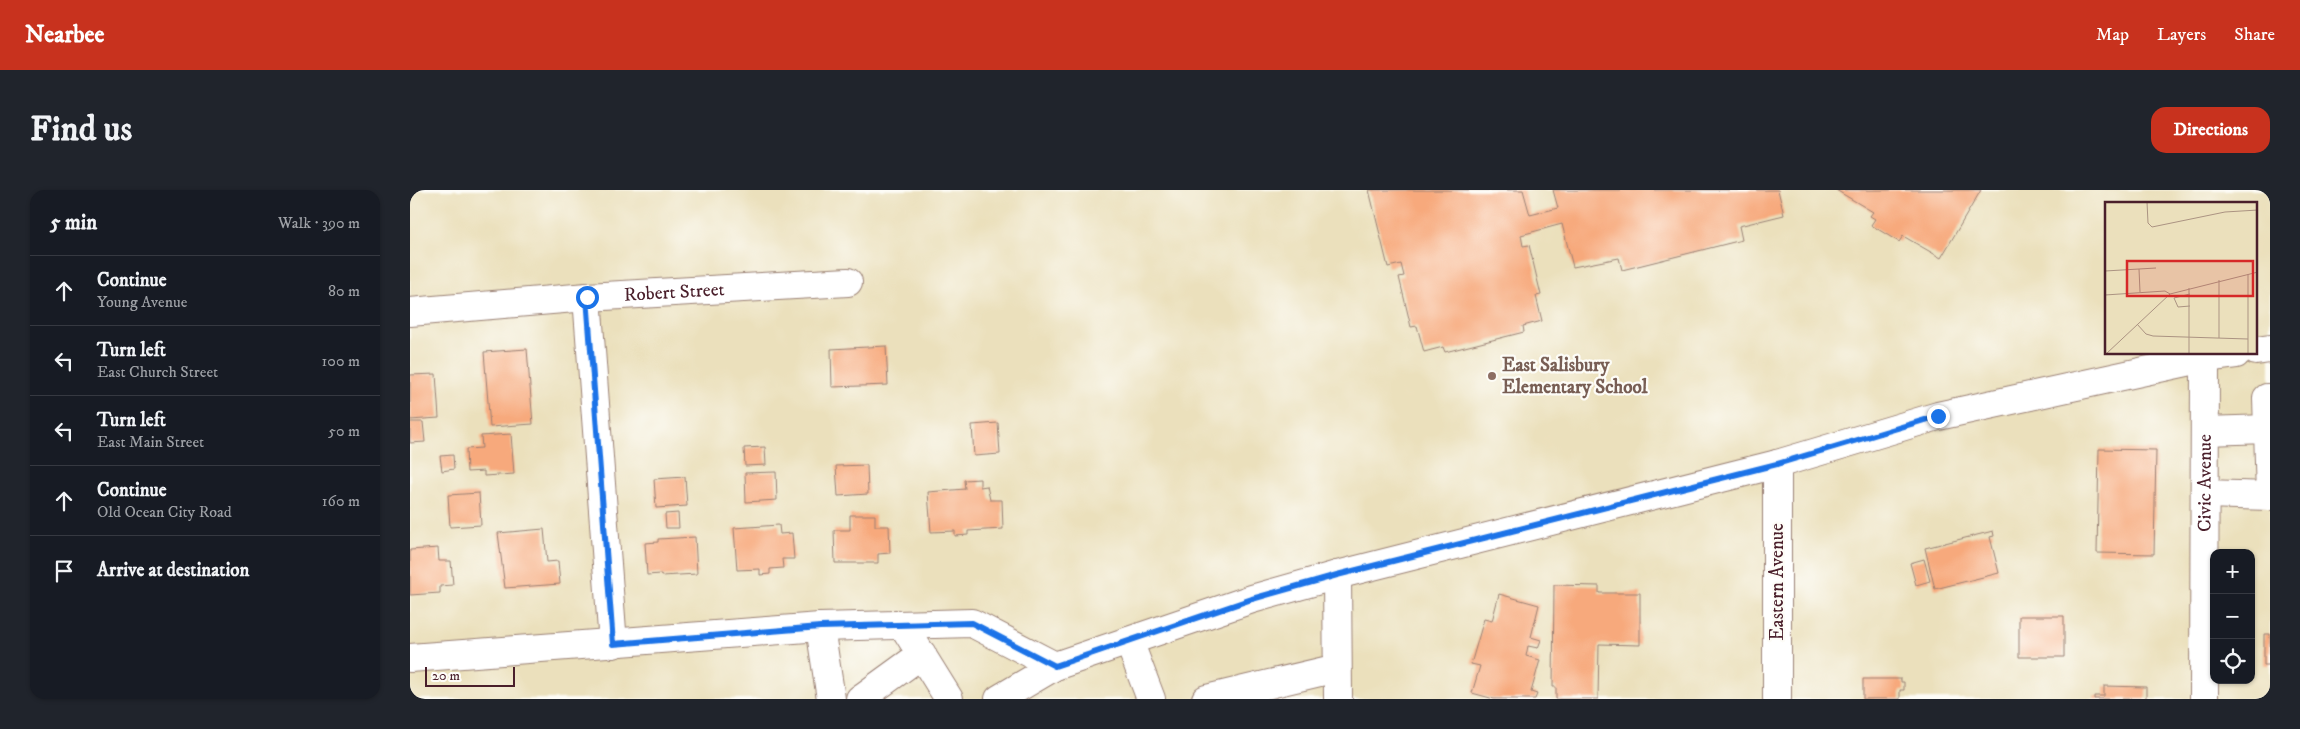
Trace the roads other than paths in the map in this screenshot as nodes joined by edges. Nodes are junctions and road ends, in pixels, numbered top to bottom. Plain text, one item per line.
1 (848, 282) dead end
2 (587, 297) junction
3 (410, 312) edge
4 (2228, 355) edge
5 (2205, 358) junction
6 (2270, 398) edge
7 (2268, 429) junction
8 (2205, 430) junction
9 (1777, 464) junction
10 (2205, 494) junction
11 (1337, 575) junction
12 (903, 625) junction
13 (820, 627) junction
14 (1129, 641) junction
15 (613, 644) junction
16 (922, 654) junction
17 (410, 658) edge
18 (1055, 666) junction
19 (1337, 668) junction
20 (943, 697) edge
21 (831, 699) edge
22 (860, 699) edge
23 (999, 699) edge
24 (1151, 699) edge
25 (1206, 699) edge
26 (1338, 699) edge
27 (1777, 699) edge
28 (2204, 699) edge

1 - 2 street, Robert Street
2 - 3 street, Robert Street
2 - 15 street
4 - 5 street
5 - 8 street, Civic Avenue
5 - 9 street
6 - 7 street
7 - 8 street
7 - 10 street
8 - 10 street, Civic Avenue
9 - 11 street
9 - 27 street, Eastern Avenue
10 - 28 street, Civic Avenue
11 - 14 street
11 - 19 street
12 - 13 street
12 - 16 street
12 - 18 street
13 - 15 street
13 - 21 street
14 - 18 street
14 - 24 street
15 - 17 street
16 - 20 street
16 - 22 street
18 - 23 street
19 - 25 street
19 - 26 street

